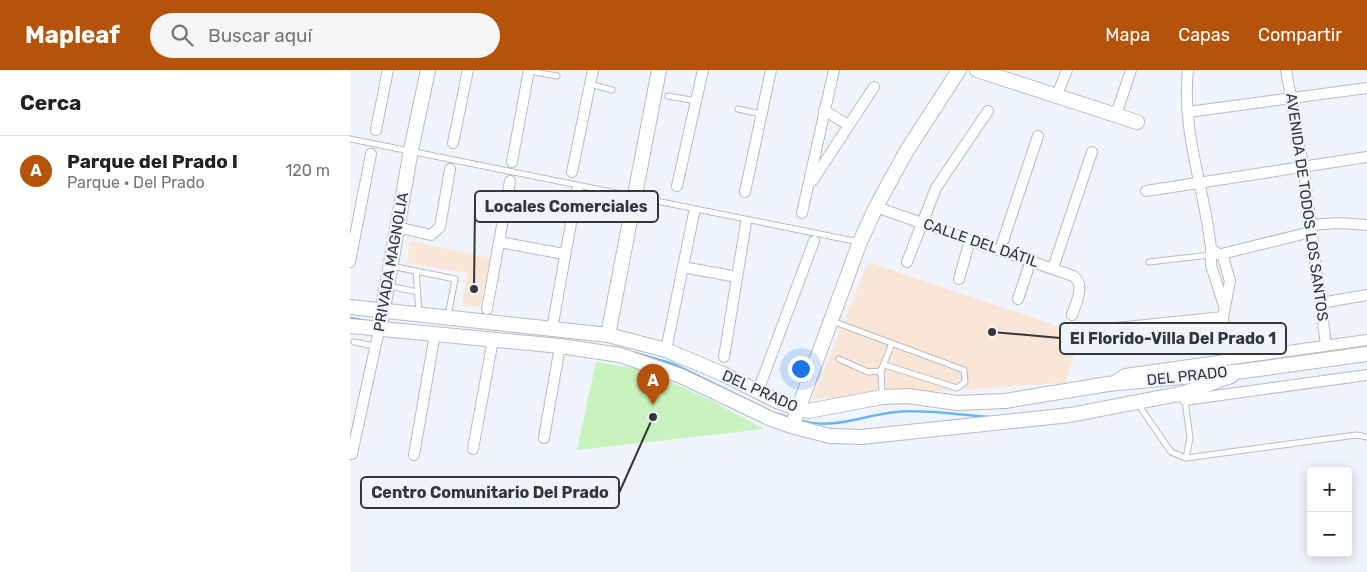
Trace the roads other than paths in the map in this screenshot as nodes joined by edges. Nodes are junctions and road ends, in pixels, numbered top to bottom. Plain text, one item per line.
1 (388, 70) edge
2 (428, 70) edge
3 (468, 70) edge
4 (529, 70) edge
5 (593, 70) edge
6 (659, 70) edge
7 (703, 70) edge
8 (771, 70) edge
9 (834, 70) edge
10 (960, 70) edge
11 (1067, 70) edge
12 (1131, 70) edge
13 (1188, 70) edge
14 (1286, 70) edge
15 (986, 71) edge
16 (557, 76) dead end
17 (590, 84) junction
18 (874, 87) dead end
19 (1367, 88) edge
20 (612, 90) dead end
21 (668, 96) dead end
22 (1058, 96) junction
23 (1292, 100) junction
24 (696, 101) junction
25 (738, 109) dead end
26 (824, 110) junction
27 (988, 111) dead end
28 (1188, 112) junction
29 (761, 114) junction
30 (1116, 114) junction
31 (1137, 122) dead end
32 (848, 125) junction
33 (376, 130) dead end
34 (1038, 136) dead end
35 (350, 139) edge
36 (453, 142) dead end
37 (411, 150) junction
38 (1092, 152) dead end
39 (371, 154) dead end
40 (1367, 156) edge
41 (512, 162) dead end
42 (1304, 165) junction
43 (450, 169) dead end
44 (572, 172) dead end
45 (510, 181) dead end
46 (811, 183) junction
47 (1200, 184) junction
48 (677, 186) dead end
49 (577, 190) dead end
50 (1146, 191) dead end
51 (745, 192) dead end
52 (635, 195) junction
53 (876, 207) junction
54 (694, 213) dead end
55 (802, 213) dead end
56 (746, 223) dead end
57 (921, 223) junction
58 (1367, 225) edge
59 (397, 227) junction
60 (1311, 229) junction
61 (970, 240) junction
62 (814, 241) dead end
63 (499, 242) junction
64 (860, 242) junction
65 (1000, 250) junction
66 (1211, 252) junction
67 (564, 254) junction
68 (1221, 254) junction
69 (1031, 260) junction
70 (350, 261) edge
71 (906, 262) dead end
72 (1148, 262) dead end
73 (390, 266) junction
74 (683, 267) junction
75 (1052, 268) junction
76 (416, 271) junction
77 (737, 276) junction
78 (959, 278) dead end
79 (386, 286) junction
80 (418, 292) junction
81 (1367, 295) edge
82 (1018, 299) dead end
83 (1321, 303) junction
84 (350, 307) edge
85 (487, 308) dead end
86 (1223, 311) junction
87 (382, 312) junction
88 (420, 315) junction
89 (1072, 315) dead end
90 (447, 318) junction
91 (831, 321) junction
92 (350, 326) edge
93 (552, 328) junction
94 (379, 330) junction
95 (1097, 330) dead end
96 (435, 334) junction
97 (608, 335) junction
98 (493, 340) junction
99 (1367, 340) edge
100 (354, 342) dead end
101 (892, 343) junction
102 (1326, 345) junction
103 (376, 346) junction
104 (560, 346) junction
105 (666, 350) junction
106 (1367, 354) edge
107 (724, 357) dead end
108 (1228, 358) junction
109 (839, 359) dead end
110 (885, 364) junction
111 (1244, 371) junction
112 (881, 372) junction
113 (1367, 375) edge
114 (1108, 384) junction
115 (758, 392) junction
116 (882, 397) junction
117 (1184, 397) junction
118 (1137, 403) junction
119 (798, 409) junction
120 (792, 426) junction
121 (1367, 437) edge
122 (544, 438) dead end
123 (473, 449) dead end
124 (352, 454) dead end
125 (414, 456) dead end
126 (1186, 458) junction

1 - 33 street
2 - 37 main road, PRIVADA MAGNOLIA
3 - 36 street
4 - 16 lane
4 - 41 street
5 - 17 street
6 - 52 main road
7 - 24 street
8 - 29 street
9 - 26 street
10 - 53 main road
11 - 22 street
12 - 30 street
13 - 28 street
14 - 23 street, AVENIDA DE TODOS LOS SANTOS
15 - 22 main road
17 - 20 lane
17 - 44 street
18 - 32 street
19 - 23 street
21 - 24 lane
22 - 30 main road
23 - 28 street
23 - 42 street, AVENIDA DE TODOS LOS SANTOS
24 - 48 street
25 - 29 lane
26 - 32 street
26 - 46 street
27 - 57 street
28 - 47 street
29 - 51 street
30 - 31 main road
32 - 46 street
34 - 65 street
35 - 37 lane
37 - 52 lane
37 - 59 main road, PRIVADA MAGNOLIA
38 - 75 street
39 - 70 street
40 - 42 street
42 - 47 street
42 - 60 street, AVENIDA DE TODOS LOS SANTOS
43 - 59 street
45 - 63 street
46 - 55 street
47 - 50 street
47 - 66 street
49 - 67 street
52 - 64 lane
52 - 97 main road
53 - 57 street, CALLE DEL DÁTIL
53 - 64 main road
54 - 74 street
56 - 77 street
57 - 61 street, CALLE DEL DÁTIL
57 - 71 street
58 - 60 street
59 - 73 main road, PRIVADA MAGNOLIA
60 - 68 street
60 - 83 street, AVENIDA DE TODOS LOS SANTOS
61 - 65 street, CALLE DEL DÁTIL
61 - 78 street
62 - 115 street
63 - 67 street
63 - 85 street
64 - 91 main road
65 - 69 street, CALLE DEL DÁTIL
66 - 68 street
66 - 72 lane
66 - 86 street
67 - 93 street
68 - 86 street
69 - 75 street, CALLE DEL DÁTIL
69 - 82 street
73 - 76 lane
73 - 79 main road, PRIVADA MAGNOLIA
74 - 77 street
74 - 105 street
75 - 89 street, CALLE DEL DÁTIL
76 - 80 lane
76 - 90 lane
77 - 107 street
79 - 80 lane
79 - 87 main road, PRIVADA MAGNOLIA
80 - 88 lane
81 - 83 street
83 - 102 street, AVENIDA DE TODOS LOS SANTOS
84 - 87 main road, DEL PRADO
86 - 95 street
86 - 108 street
87 - 88 main road, DEL PRADO
87 - 94 main road, PRIVADA MAGNOLIA
88 - 90 main road, DEL PRADO
90 - 93 main road, DEL PRADO
91 - 101 lane
91 - 119 main road
92 - 94 main road, DEL PRADO
93 - 97 main road, DEL PRADO
94 - 96 main road, DEL PRADO
94 - 103 street, PRIVADA MAGNOLIA
96 - 98 main road, DEL PRADO
96 - 125 street
97 - 105 main road, DEL PRADO
98 - 104 main road, DEL PRADO
98 - 123 street
99 - 102 street
100 - 103 lane
101 - 110 lane
101 - 110 lane
102 - 108 street
103 - 124 street, PRIVADA MAGNOLIA
104 - 120 main road, DEL PRADO
104 - 122 street
105 - 115 main road, DEL PRADO
106 - 111 main road
108 - 114 street
109 - 112 lane
110 - 112 lane
111 - 114 main road, DEL PRADO
111 - 117 main road, DEL PRADO
112 - 116 lane
113 - 117 street
114 - 116 main road, DEL PRADO
115 - 119 main road, DEL PRADO
116 - 119 main road, DEL PRADO
117 - 118 main road, DEL PRADO
117 - 126 lane
118 - 120 main road, DEL PRADO
118 - 126 lane
119 - 120 main road
121 - 126 lane

